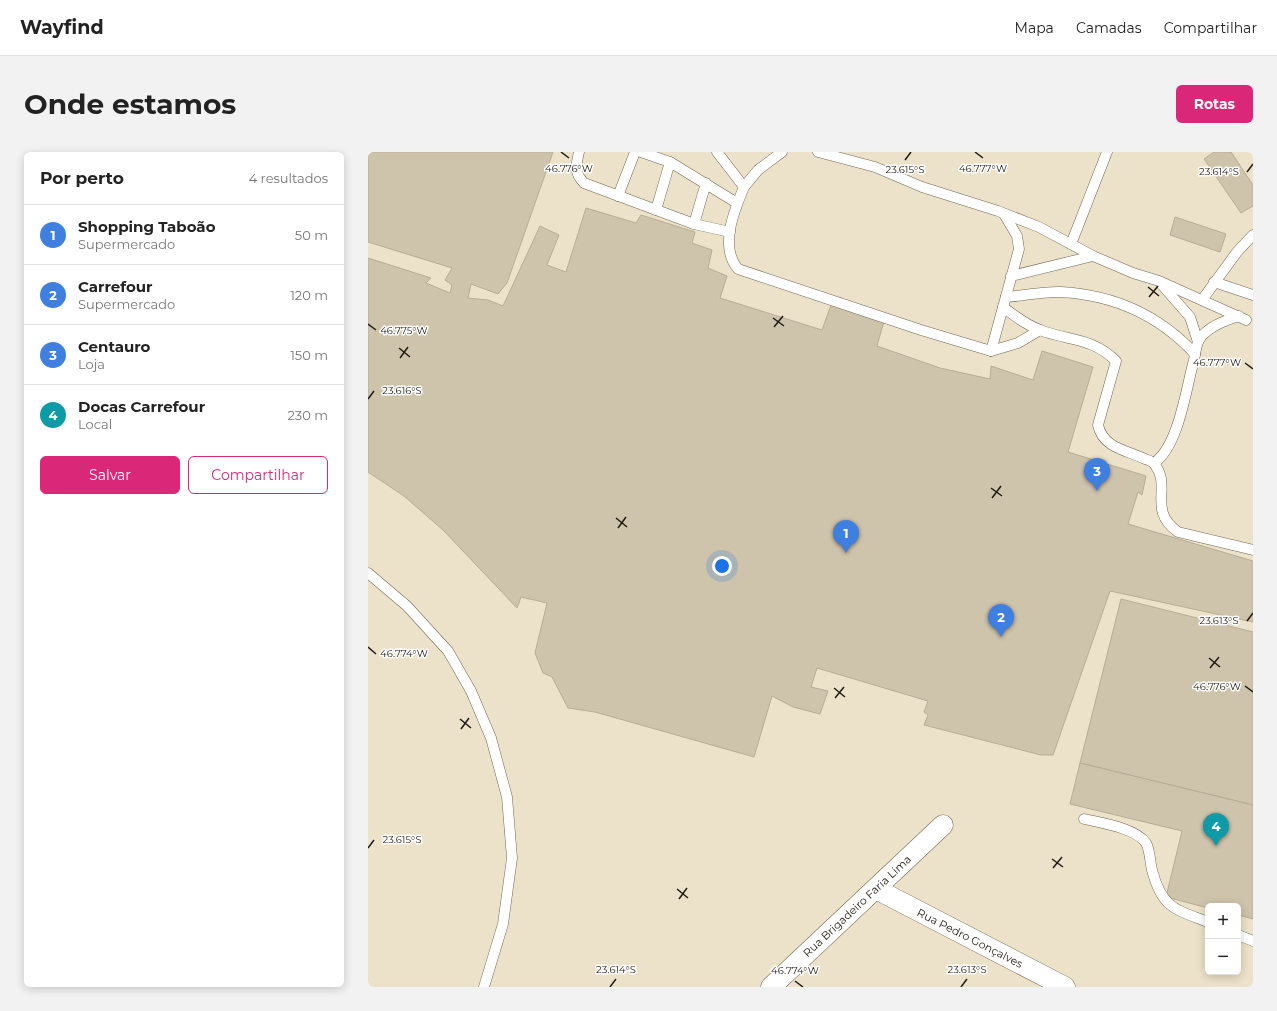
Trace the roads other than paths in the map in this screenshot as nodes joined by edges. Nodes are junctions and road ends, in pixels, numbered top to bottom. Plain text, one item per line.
1 (579, 152) edge
2 (636, 152) edge
3 (641, 152) edge
4 (718, 152) edge
5 (782, 152) edge
6 (818, 152) edge
7 (1108, 152) edge
8 (670, 162) junction
9 (706, 183) junction
10 (744, 187) junction
11 (618, 196) junction
12 (738, 203) junction
13 (656, 210) junction
14 (1004, 214) junction
15 (694, 224) junction
16 (730, 232) junction
17 (1253, 235) edge
18 (1071, 244) junction
19 (1093, 256) junction
20 (1011, 276) junction
21 (1159, 281) junction
22 (1214, 282) junction
23 (1253, 295) edge
24 (1202, 300) junction
25 (1005, 302) junction
26 (1040, 330) junction
27 (1198, 342) junction
28 (991, 351) junction
29 (1195, 354) junction
30 (1154, 463) junction
31 (1253, 550) edge
32 (368, 573) edge
33 (1084, 819) dead end
34 (943, 825) dead end
35 (876, 889) junction
36 (1205, 921) edge
37 (1241, 936) edge
38 (1253, 941) edge
39 (484, 987) edge
40 (771, 987) edge
41 (1065, 987) edge

1 - 11 lane
2 - 11 lane
3 - 8 lane
4 - 10 lane
5 - 10 lane
6 - 14 lane
7 - 18 lane
8 - 9 lane
8 - 13 lane
9 - 12 lane
9 - 15 lane
10 - 12 lane
11 - 13 lane
12 - 16 lane
13 - 15 lane
14 - 18 lane
14 - 20 lane
15 - 16 lane
16 - 28 lane
17 - 22 lane
18 - 19 lane
19 - 20 lane
19 - 21 lane
20 - 25 lane
21 - 24 lane
21 - 27 lane
22 - 23 lane
22 - 24 lane
24 - 27 lane
25 - 26 lane
25 - 28 lane
25 - 29 lane
26 - 28 lane
26 - 30 lane
27 - 29 lane
29 - 30 lane
30 - 31 lane
32 - 39 lane
33 - 36 lane
34 - 35 street, Rua Brigadeiro Faria Lima
35 - 40 street, Rua Brigadeiro Faria Lima
35 - 41 street, Rua Pedro Gonçalves
37 - 38 lane

